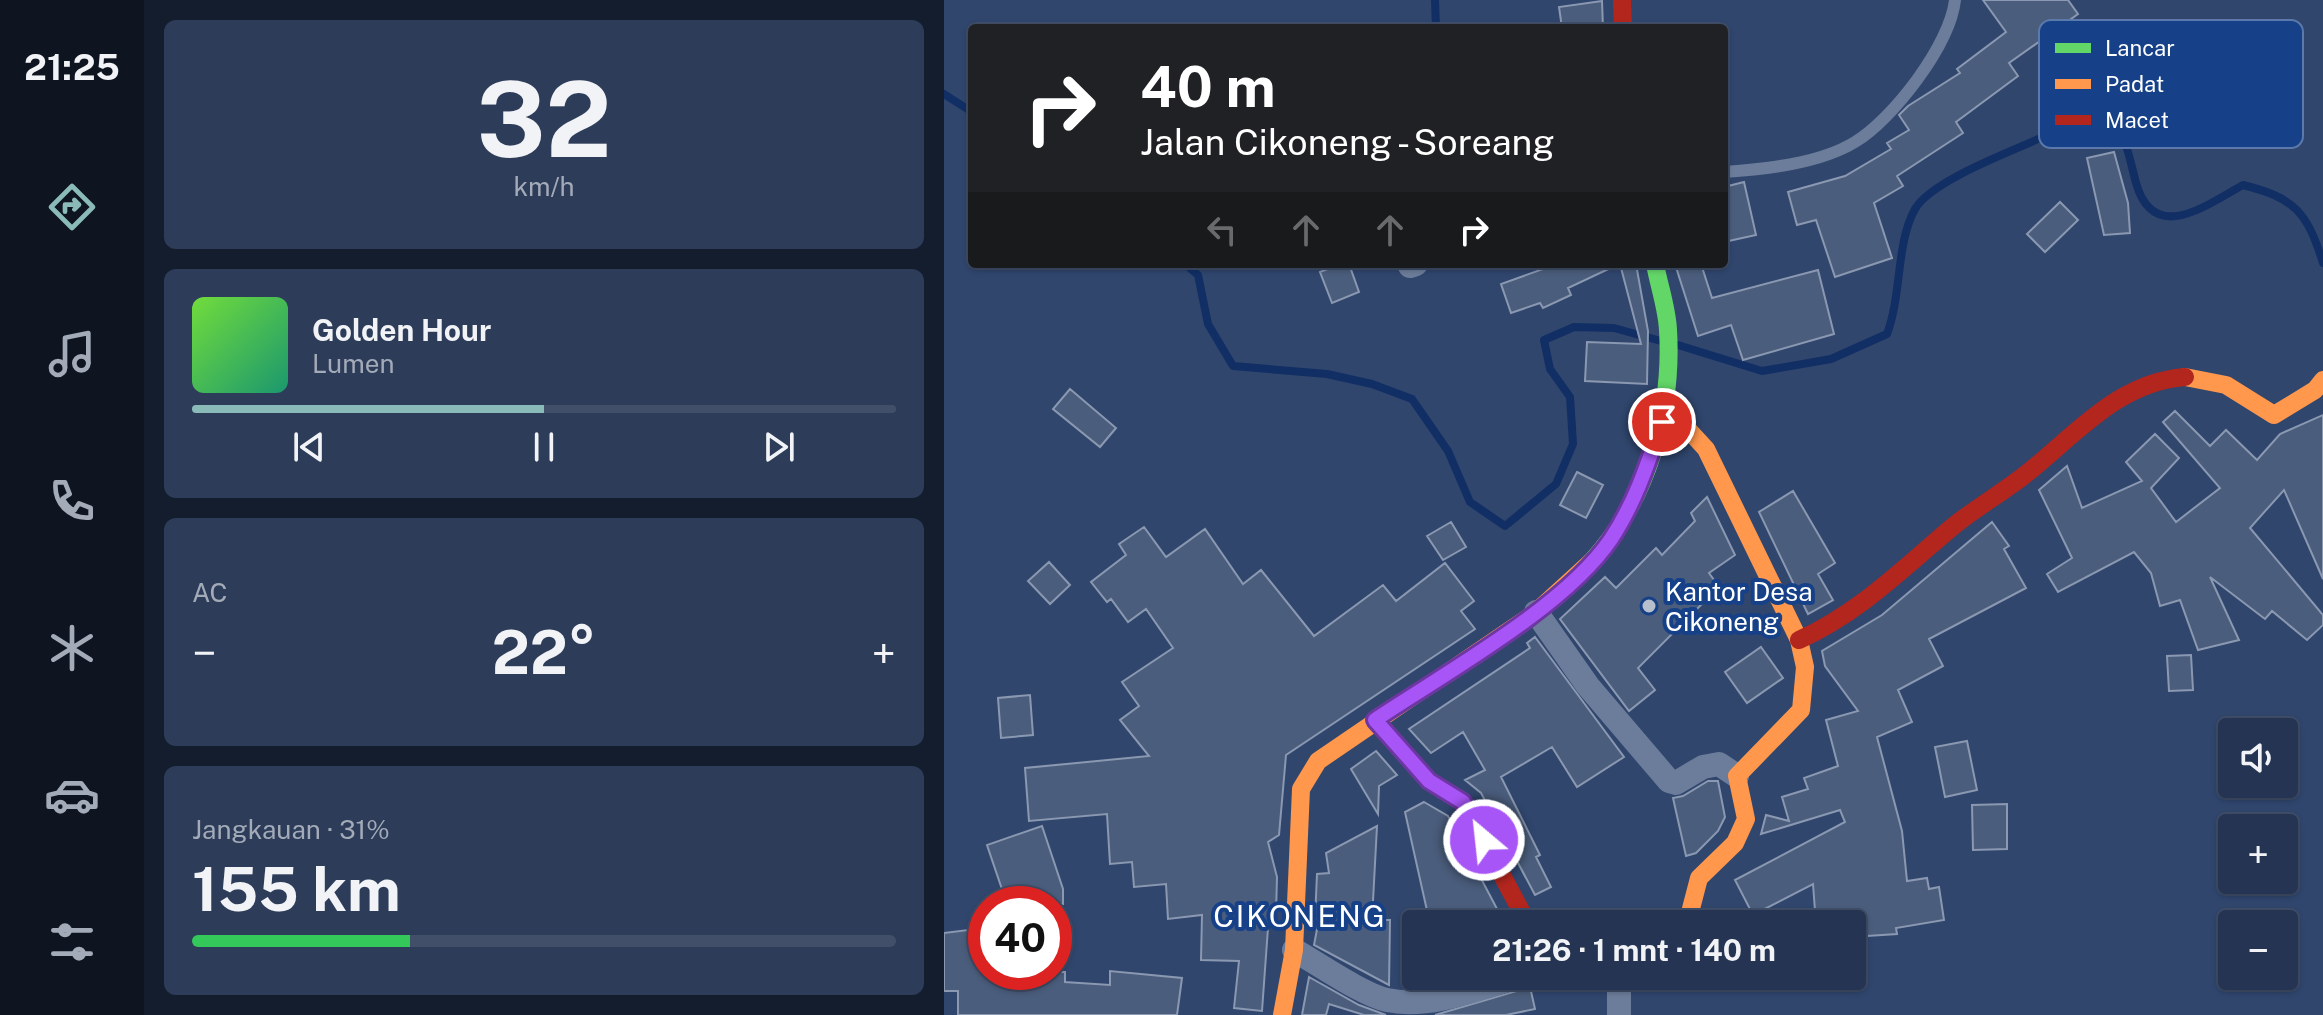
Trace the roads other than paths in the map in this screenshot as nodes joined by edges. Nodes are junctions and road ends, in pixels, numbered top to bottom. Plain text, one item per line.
1 (1622, 0) edge
2 (1955, 0) edge
3 (1623, 24) edge
4 (1728, 171) edge
5 (1656, 268) edge
6 (2323, 380) edge
7 (1662, 422) junction
8 (1536, 612) junction
9 (1799, 640) junction
10 (1375, 720) junction
11 (1737, 776) junction
12 (1521, 910) edge
13 (1691, 910) edge
14 (1294, 950) junction
15 (1473, 990) edge
16 (1619, 990) edge
17 (1282, 1015) edge
18 (1619, 1015) edge

1 - 3 street
2 - 4 lane
5 - 7 street
6 - 9 street
7 - 8 street
7 - 9 street
8 - 10 street
8 - 11 street
9 - 11 street
10 - 12 street
10 - 14 street
11 - 13 street
14 - 15 street
14 - 17 street
16 - 18 street

